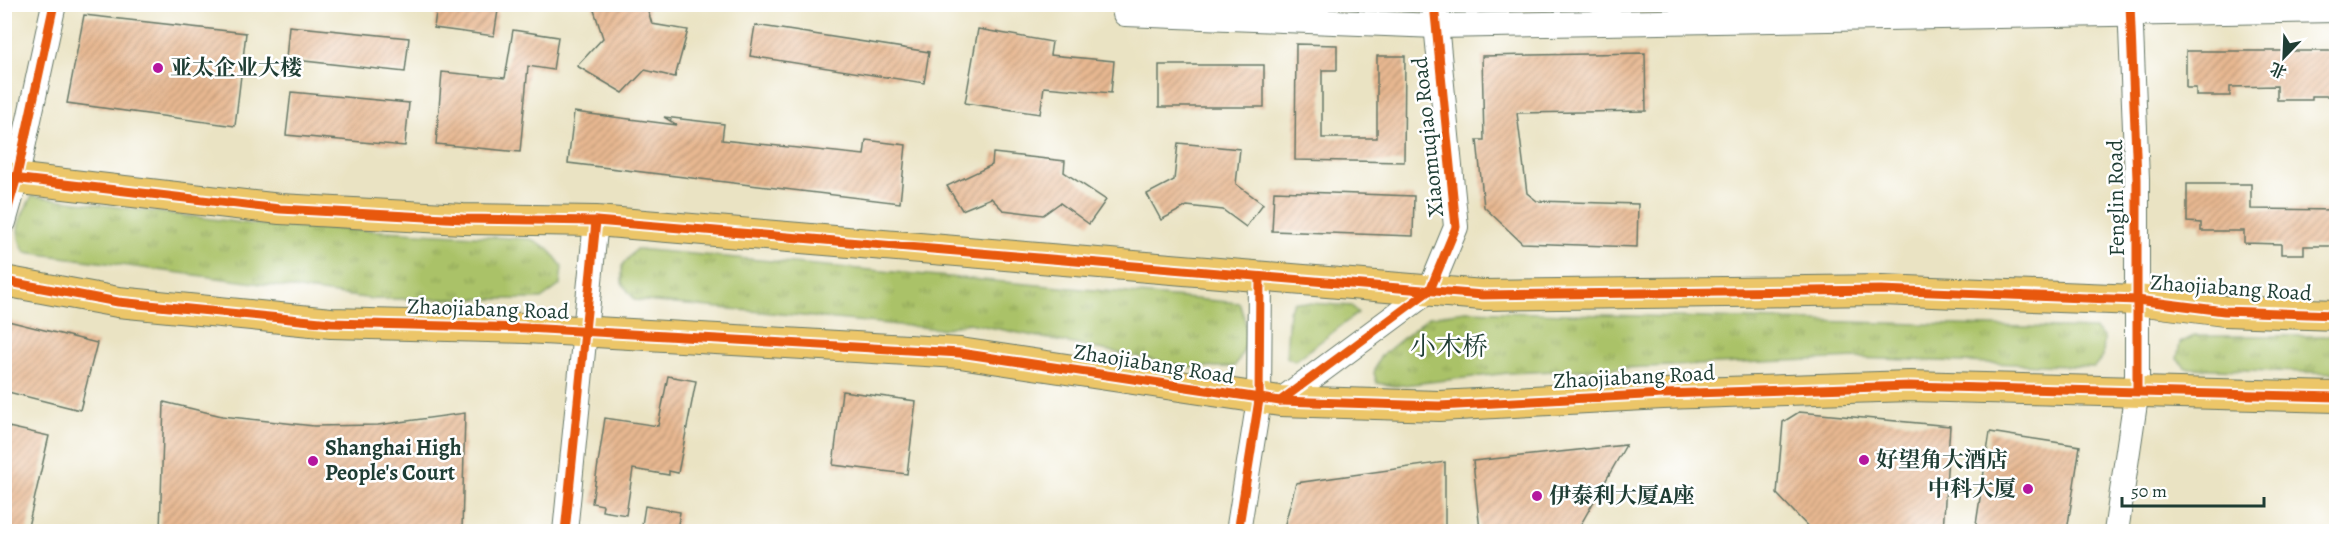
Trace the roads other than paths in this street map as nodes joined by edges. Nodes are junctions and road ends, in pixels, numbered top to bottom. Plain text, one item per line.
1 (54, 4) edge
2 (2130, 9) edge
3 (2337, 10) edge
4 (1125, 14) dead end
5 (1436, 15) edge
6 (10, 179) edge
7 (596, 221) junction
8 (4, 222) edge
9 (1260, 277) junction
10 (4, 281) edge
11 (1430, 290) junction
12 (2137, 300) junction
13 (2337, 315) edge
14 (586, 332) junction
15 (2137, 390) junction
16 (2337, 397) edge
17 (1270, 401) junction
18 (565, 531) edge
19 (1238, 531) edge
20 (2116, 531) edge

1 - 6 street
2 - 3 street
2 - 5 street
2 - 12 street, Fenglin Road
4 - 5 street
5 - 11 street, Xiaomuqiao Road
6 - 7 main road, Zhaojiabang Road
6 - 8 street
7 - 9 main road, Zhaojiabang Road
7 - 14 street
9 - 11 main road, Zhaojiabang Road
9 - 17 street
10 - 14 main road, Zhaojiabang Road
11 - 12 main road, Zhaojiabang Road
11 - 17 street
12 - 13 main road, Zhaojiabang Road
12 - 15 street, Fenglin Road
14 - 17 main road, Zhaojiabang Road
14 - 18 street
15 - 16 main road, Zhaojiabang Road
15 - 17 main road, Zhaojiabang Road
15 - 20 street, Fenglin Road
17 - 19 street

